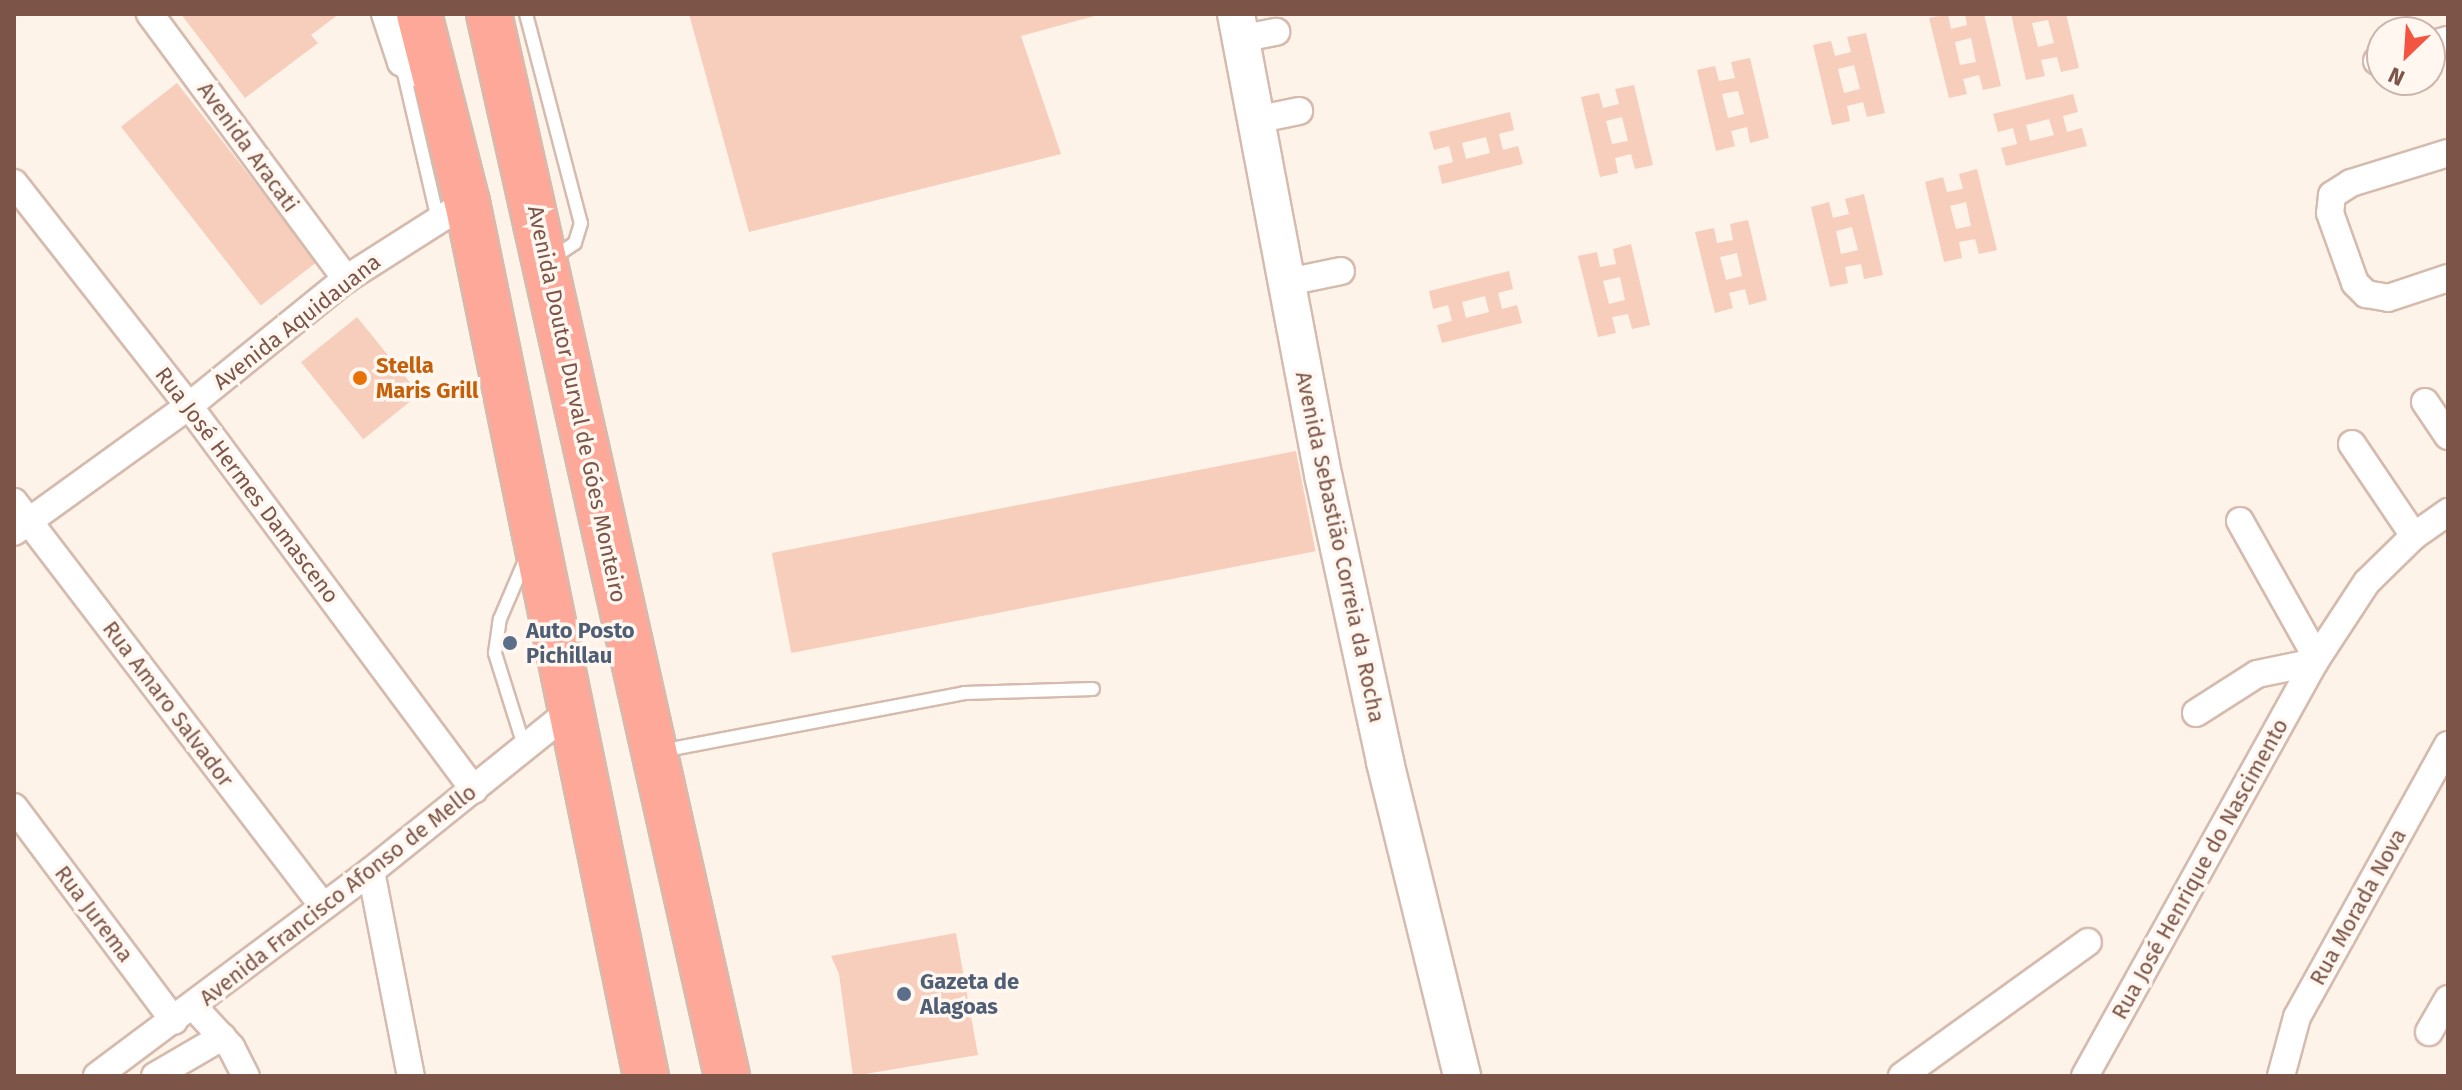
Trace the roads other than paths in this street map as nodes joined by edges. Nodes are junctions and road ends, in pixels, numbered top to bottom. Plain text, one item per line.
1 (150, 14) edge
2 (385, 14) edge
3 (419, 14) edge
4 (489, 14) edge
5 (526, 14) edge
6 (1237, 26) edge
7 (1276, 32) dead end
8 (401, 62) junction
9 (438, 86) junction
10 (1299, 111) dead end
11 (1255, 120) junction
12 (2448, 153) edge
13 (14, 183) edge
14 (453, 211) junction
15 (546, 260) junction
16 (1341, 271) dead end
17 (2448, 278) edge
18 (346, 279) junction
19 (1288, 282) junction
20 (2425, 402) dead end
21 (189, 406) junction
22 (2448, 436) edge
23 (2352, 444) dead end
24 (2448, 512) edge
25 (19, 518) edge
26 (2240, 521) dead end
27 (537, 533) junction
28 (2414, 536) junction
29 (2316, 660) junction
30 (1093, 689) dead end
31 (574, 708) junction
32 (2196, 713) dead end
33 (2448, 745) edge
34 (525, 749) junction
35 (654, 752) junction
36 (474, 790) junction
37 (14, 807) edge
38 (371, 871) junction
39 (323, 906) junction
40 (2088, 942) dead end
41 (2448, 999) edge
42 (183, 1013) junction
43 (2429, 1032) dead end
44 (222, 1037) junction
45 (1935, 1066) edge
46 (97, 1076) edge
47 (155, 1076) edge
48 (246, 1076) edge
49 (411, 1076) edge
50 (646, 1076) edge
51 (727, 1076) edge
52 (1462, 1076) edge
53 (1902, 1076) edge
54 (2085, 1076) edge
55 (2281, 1076) edge

1 - 18 street, Avenida Aracati
2 - 8 street
3 - 9 highway
4 - 15 highway, Avenida Doutor Durval de Góes Monteiro
5 - 15 lane
6 - 7 street
6 - 11 street, Avenida Sebastião Correia da Rocha
8 - 9 street
8 - 14 lane
9 - 14 highway
10 - 11 street
11 - 19 street, Avenida Sebastião Correia da Rocha
12 - 17 street
13 - 21 street, Rua José Hermes Damasceno
14 - 18 street, Avenida Aquidauana
14 - 27 highway
15 - 35 highway, Avenida Doutor Durval de Góes Monteiro
16 - 19 street
18 - 21 street, Avenida Aquidauana
19 - 52 street, Avenida Sebastião Correia da Rocha
20 - 22 street
21 - 25 street, Avenida Aquidauana
21 - 36 street, Rua José Hermes Damasceno
23 - 28 street
24 - 28 street, Rua José Henrique do Nascimento
25 - 39 street, Rua Amaro Salvador
26 - 29 street
27 - 31 highway
27 - 34 lane
28 - 29 street, Rua José Henrique do Nascimento
29 - 32 street
29 - 54 street, Rua José Henrique do Nascimento
30 - 35 lane
31 - 34 street, Avenida Francisco Afonso de Mello
31 - 50 highway
33 - 55 street, Rua Morada Nova
34 - 36 street, Avenida Francisco Afonso de Mello
35 - 51 highway, Avenida Doutor Durval de Góes Monteiro
36 - 38 street, Avenida Francisco Afonso de Mello
37 - 42 street, Rua Jurema
38 - 39 street, Avenida Francisco Afonso de Mello
38 - 49 street
39 - 42 street, Avenida Francisco Afonso de Mello
40 - 45 street
41 - 43 street
42 - 44 street, Rua Jurema
42 - 46 street, Avenida Francisco Afonso de Mello
44 - 47 street
44 - 48 street, Rua Jurema
45 - 53 street

